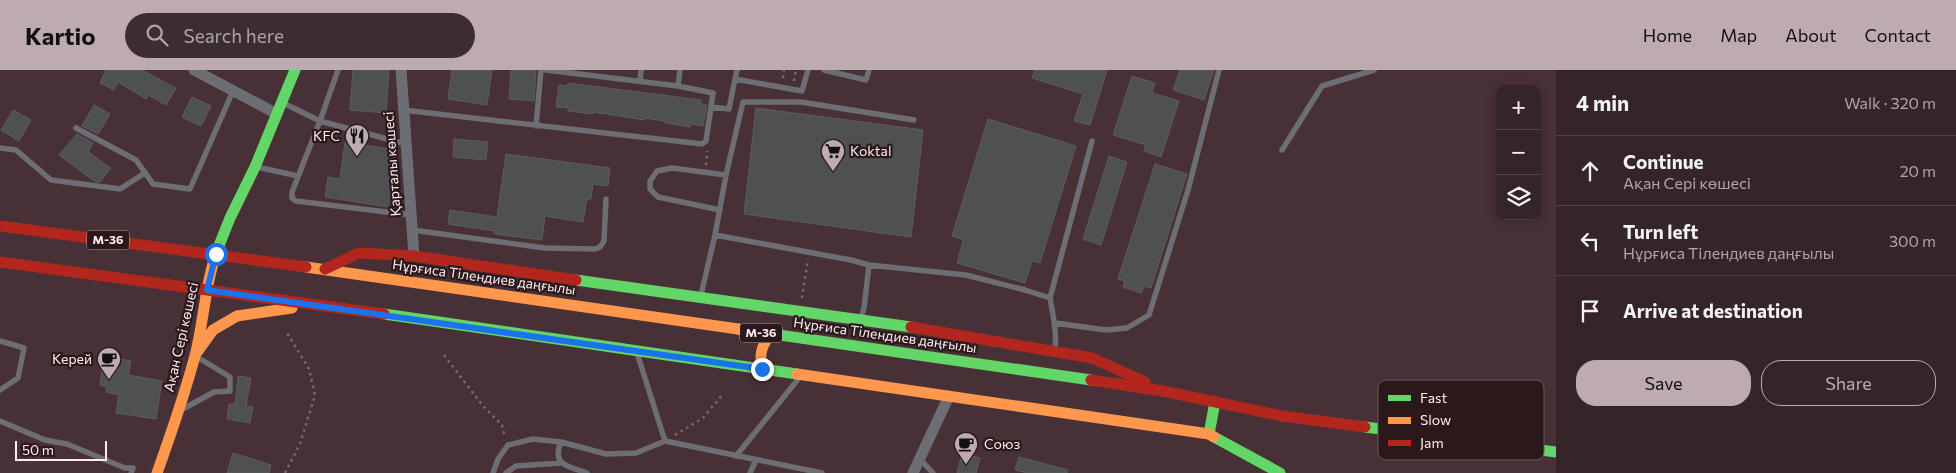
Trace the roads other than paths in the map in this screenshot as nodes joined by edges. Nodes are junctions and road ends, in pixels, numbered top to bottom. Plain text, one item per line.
1 (194, 70) edge
2 (295, 70) edge
3 (338, 70) edge
4 (401, 70) edge
5 (541, 70) edge
6 (546, 70) edge
7 (584, 70) edge
8 (642, 70) edge
9 (680, 70) edge
10 (737, 70) edge
11 (808, 70) edge
12 (824, 70) edge
13 (869, 70) edge
14 (1219, 70) edge
15 (1374, 70) edge
16 (594, 76) junction
17 (736, 80) junction
18 (640, 81) junction
19 (678, 86) junction
20 (233, 91) junction
21 (281, 102) junction
22 (711, 107) junction
23 (403, 110) junction
24 (277, 114) junction
25 (914, 120) dead end
26 (320, 121) junction
27 (536, 126) junction
28 (76, 128) dead end
29 (1092, 142) dead end
30 (406, 144) junction
31 (0, 148) edge
32 (1282, 150) dead end
33 (254, 167) junction
34 (145, 173) junction
35 (726, 175) junction
36 (298, 176) junction
37 (606, 199) dead end
38 (720, 210) junction
39 (411, 215) junction
40 (0, 226) edge
41 (412, 230) junction
42 (715, 234) junction
43 (216, 254) junction
44 (414, 256) junction
45 (0, 262) edge
46 (456, 262) junction
47 (869, 265) junction
48 (325, 269) junction
49 (207, 290) junction
50 (512, 296) junction
51 (700, 298) junction
52 (1050, 298) junction
53 (314, 304) junction
54 (860, 319) junction
55 (1055, 323) junction
56 (772, 334) junction
57 (0, 341) edge
58 (636, 351) junction
59 (1054, 352) junction
60 (195, 356) junction
61 (762, 369) junction
62 (802, 375) junction
63 (0, 390) edge
64 (1163, 391) junction
65 (949, 396) junction
66 (1215, 402) junction
67 (179, 411) junction
68 (0, 421) edge
69 (1378, 429) edge
70 (1210, 434) junction
71 (665, 441) junction
72 (561, 442) junction
73 (736, 456) junction
74 (920, 459) junction
75 (756, 460) junction
76 (561, 463) junction
77 (131, 473) edge
78 (157, 473) edge
79 (493, 473) edge
80 (506, 473) edge
81 (587, 473) edge
82 (750, 473) edge
83 (822, 473) edge
84 (913, 473) edge
85 (933, 473) edge
86 (1280, 473) edge

1 - 20 street
2 - 21 main road, Ақан Сері көшесі
3 - 26 lane
4 - 23 street, Қарталы көшесі
5 - 27 lane
6 - 16 lane
7 - 16 lane
8 - 18 lane
9 - 19 lane
10 - 17 lane
11 - 17 lane
12 - 13 lane
14 - 55 lane
15 - 32 lane
16 - 18 lane
17 - 22 lane
18 - 19 lane
19 - 22 lane
20 - 24 street
20 - 34 lane
21 - 24 main road, Ақан Сері көшесі
21 - 26 lane
22 - 27 lane
23 - 27 lane
23 - 30 street, Қарталы көшесі
24 - 33 main road, Ақан Сері көшесі
25 - 35 lane
26 - 30 lane
26 - 36 lane
28 - 34 lane
29 - 52 lane
30 - 39 street, Қарталы көшесі
31 - 34 lane
33 - 36 lane
33 - 43 main road, Ақан Сері көшесі
35 - 38 lane
35 - 38 lane
36 - 39 lane
37 - 41 lane
38 - 42 lane
39 - 41 street, Қарталы көшесі
40 - 43 main road, Нұрғиса Тілендиев даңғылы / M-36
41 - 44 street, Қарталы көшесі
42 - 47 lane
42 - 51 lane
43 - 48 main road, Нұрғиса Тілендиев даңғылы / M-36
43 - 49 main road, Ақан Сері көшесі
44 - 46 main road
44 - 48 main road
45 - 49 main road
46 - 50 main road
46 - 51 main road
47 - 52 lane
47 - 54 lane
48 - 50 main road, Нұрғиса Тілендиев даңғылы / M-36
49 - 53 main road
49 - 60 main road, Ақан Сері көшесі
50 - 56 main road, Нұрғиса Тілендиев даңғылы / M-36
51 - 54 main road
52 - 55 lane
53 - 58 main road
53 - 60 main road
54 - 59 main road
55 - 59 lane
56 - 61 main road
56 - 64 main road, Нұрғиса Тілендиев даңғылы / M-36
57 - 63 lane
58 - 61 main road
58 - 71 lane
59 - 64 main road
60 - 67 main road, Ақан Сері көшесі
60 - 67 lane
61 - 62 main road
62 - 65 main road
62 - 73 lane
64 - 66 main road, Нұрғиса Тілендиев даңғылы / M-36
65 - 70 main road
65 - 74 street
66 - 69 main road, Нұрғиса Тілендиев даңғылы / M-36
66 - 70 main road
67 - 78 main road, Ақан Сері көшесі
68 - 77 lane
70 - 86 main road
71 - 72 lane
71 - 73 lane
72 - 76 lane
72 - 79 lane
73 - 75 lane
74 - 84 street
74 - 85 lane
75 - 82 lane
75 - 83 lane
76 - 80 lane
76 - 81 lane

